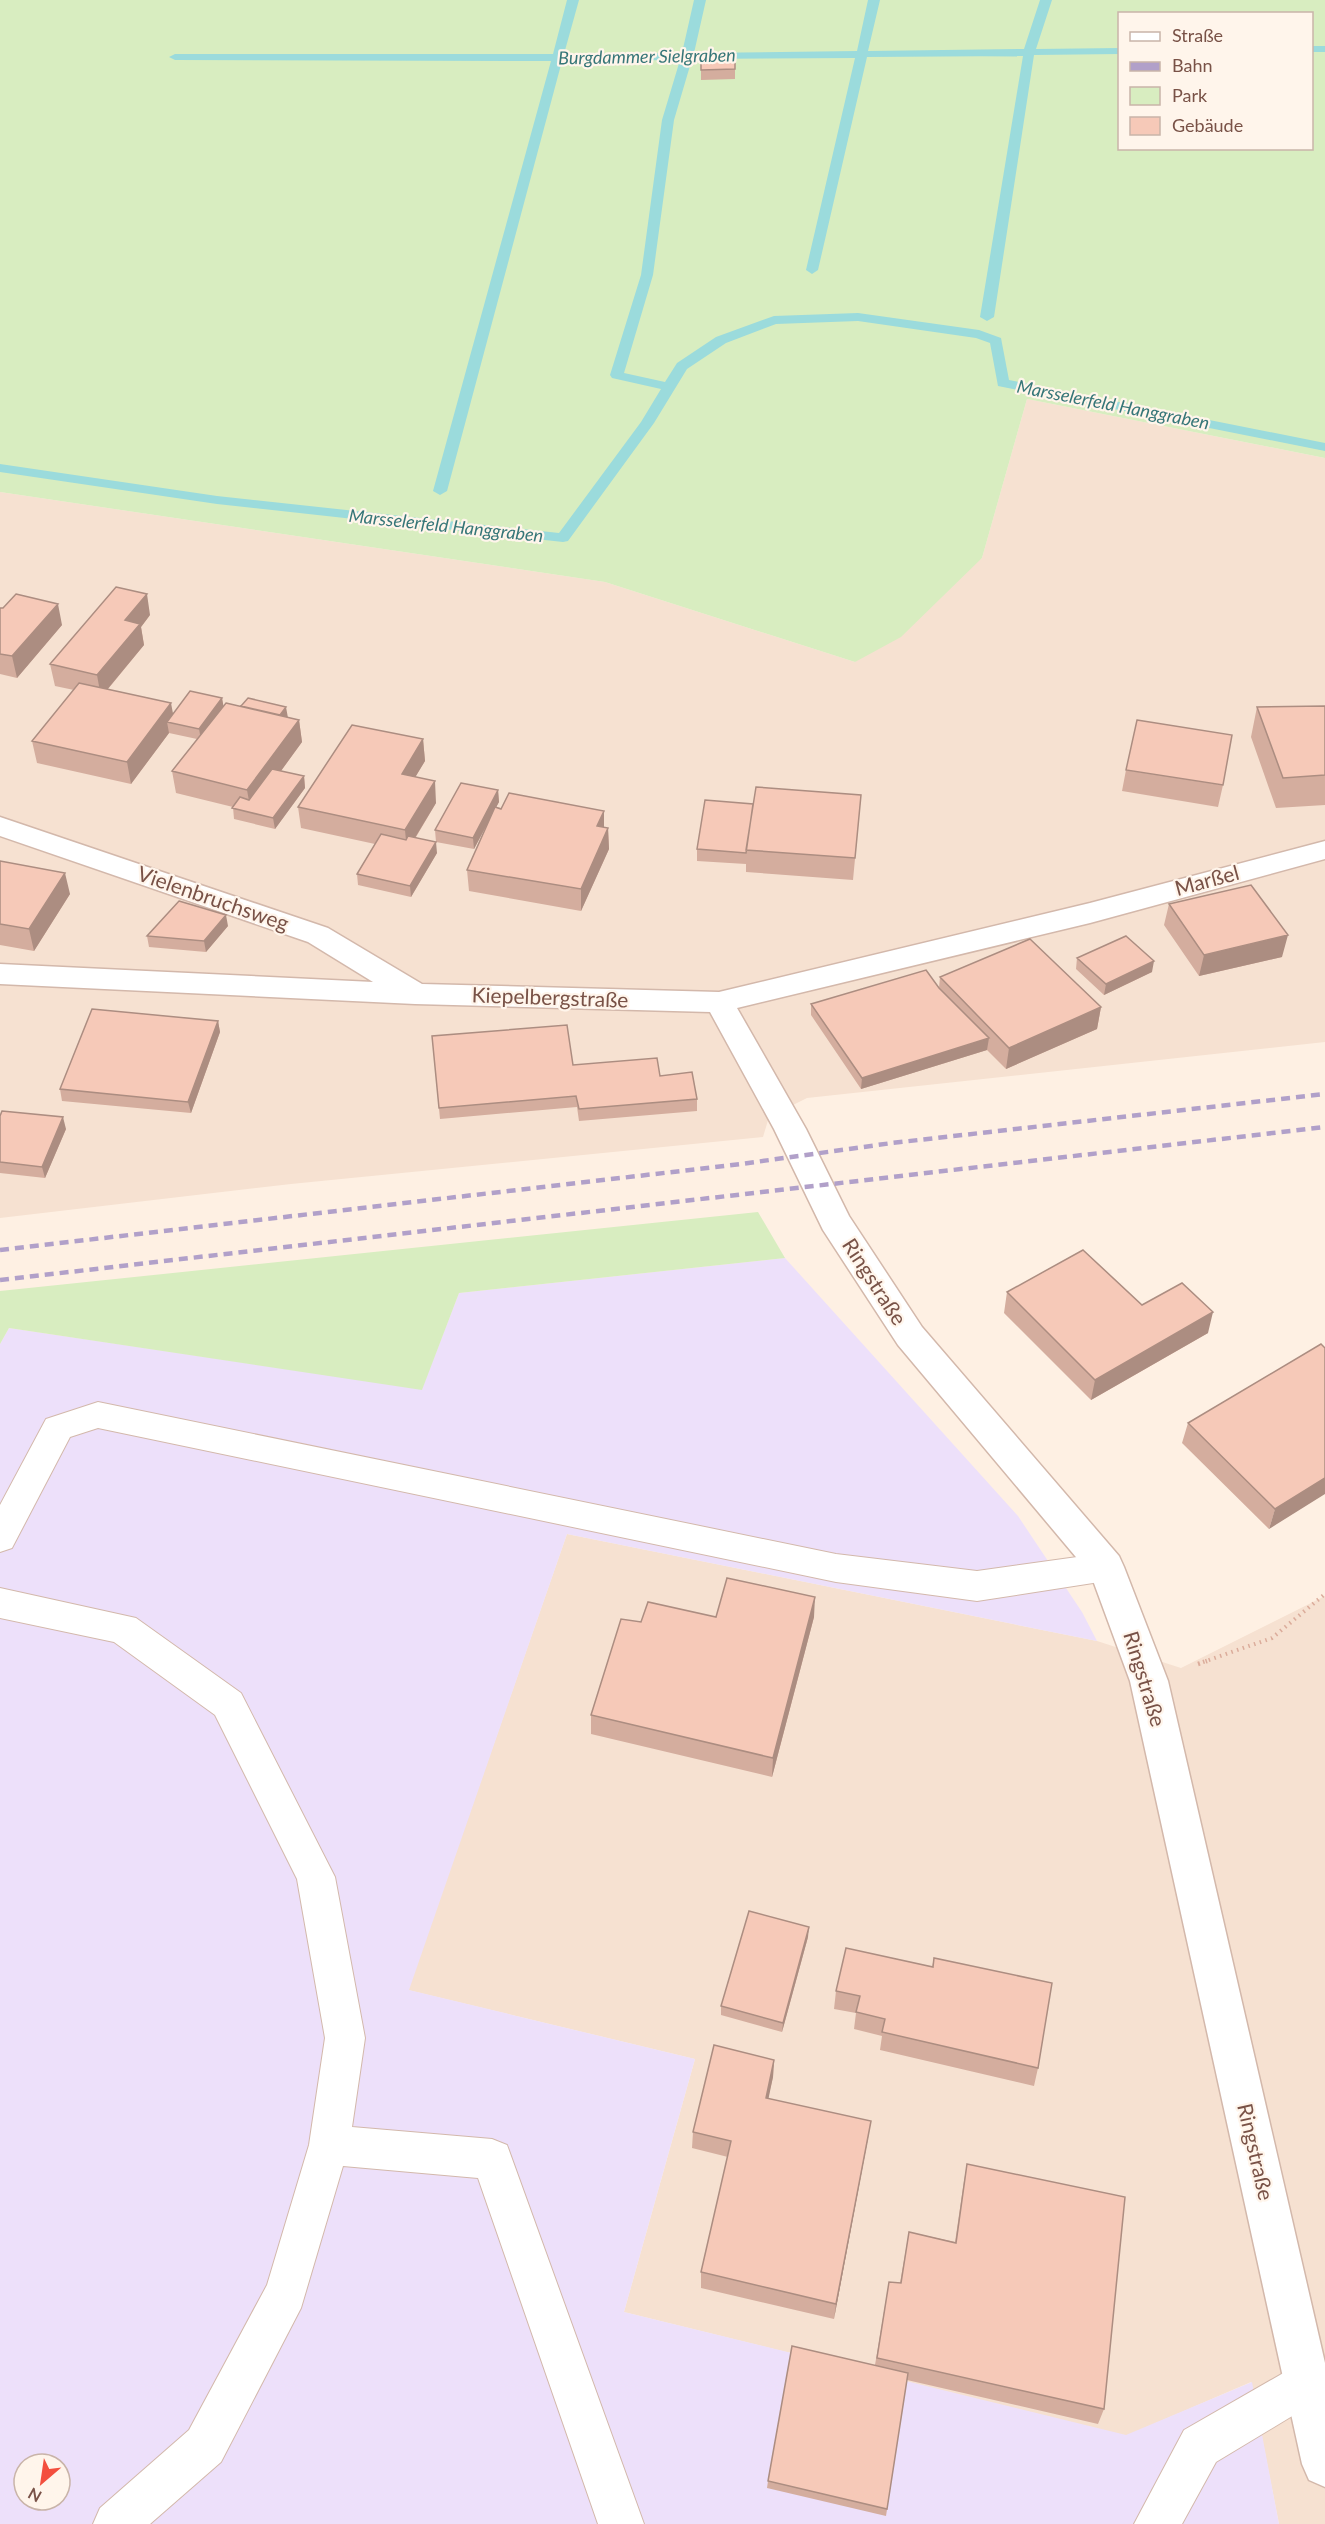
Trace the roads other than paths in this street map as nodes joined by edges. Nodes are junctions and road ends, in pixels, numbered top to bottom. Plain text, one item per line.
1 (0, 826) edge
2 (1325, 850) edge
3 (1090, 913) joint
4 (0, 974) edge
5 (415, 994) junction
6 (719, 1002) junction
7 (0, 1538) edge
8 (1106, 1567) junction
9 (0, 1603) edge
10 (329, 2145) junction
11 (1307, 2383) junction
12 (1325, 2464) edge
13 (116, 2524) edge
14 (621, 2524) edge
15 (1157, 2524) edge

1 - 5 street, Vielenbruchsweg
2 - 3 street, Marßel
3 - 6 street, Kiepelbergstraße
4 - 5 street, Kiepelbergstraße
5 - 6 street, Kiepelbergstraße
6 - 8 street, Ringstraße
7 - 8 lane
8 - 11 street, Ringstraße
9 - 10 lane
10 - 13 lane
10 - 14 lane
11 - 12 street, Ringstraße
11 - 15 lane

